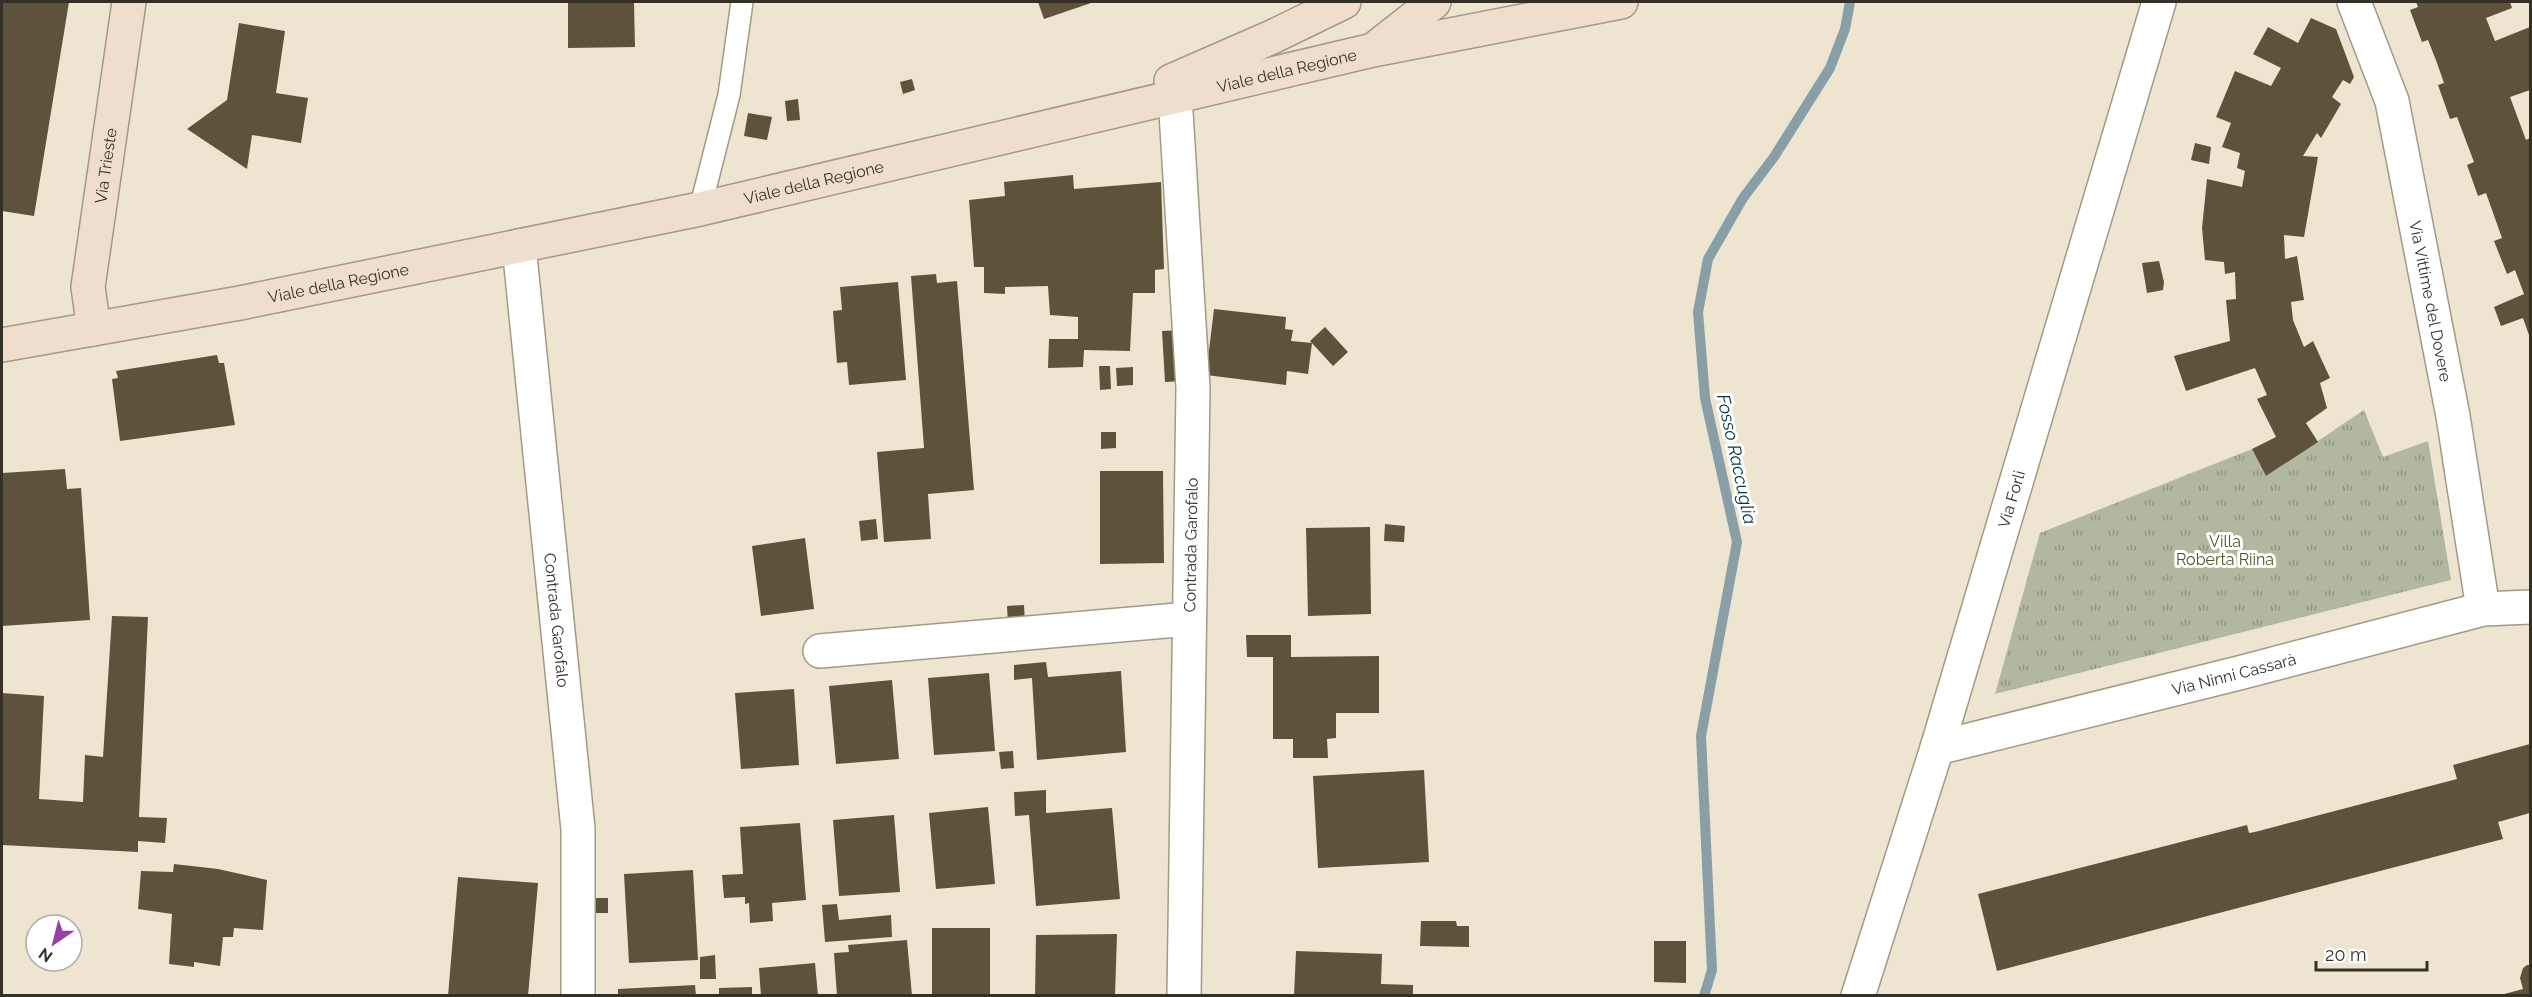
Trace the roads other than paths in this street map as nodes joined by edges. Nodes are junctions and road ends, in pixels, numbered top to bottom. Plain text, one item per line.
1 (129, 2) edge
2 (742, 2) edge
3 (1344, 2) edge
4 (1434, 2) edge
5 (1621, 2) edge
6 (2159, 2) edge
7 (2354, 2) edge
8 (1373, 50) junction
9 (1175, 96) junction
10 (1093, 116) junction
11 (700, 209) junction
12 (519, 246) junction
13 (94, 329) junction
14 (2, 345) edge
15 (2530, 608) edge
16 (2483, 609) junction
17 (1190, 619) junction
18 (820, 651) dead end
19 (1937, 748) junction
20 (578, 996) edge
21 (1184, 996) edge
22 (1858, 996) edge

1 - 13 main road, Via Trieste
2 - 11 lane
3 - 10 main road
4 - 8 main road
5 - 8 main road, Viale della Regione
6 - 19 street, Via Forlì
7 - 16 street, Via Vittime del Dovere
8 - 9 main road, Viale della Regione
9 - 10 main road, Viale della Regione
9 - 17 street, Contrada Garofalo
10 - 11 main road, Viale della Regione
11 - 12 main road, Viale della Regione
12 - 13 main road, Viale della Regione
12 - 20 street, Contrada Garofalo
13 - 14 main road, Viale della Regione
15 - 16 street, Via Ninni Cassarà
16 - 19 street, Via Ninni Cassarà
17 - 18 street
17 - 21 street, Contrada Garofalo
19 - 22 street, Via Forlì

